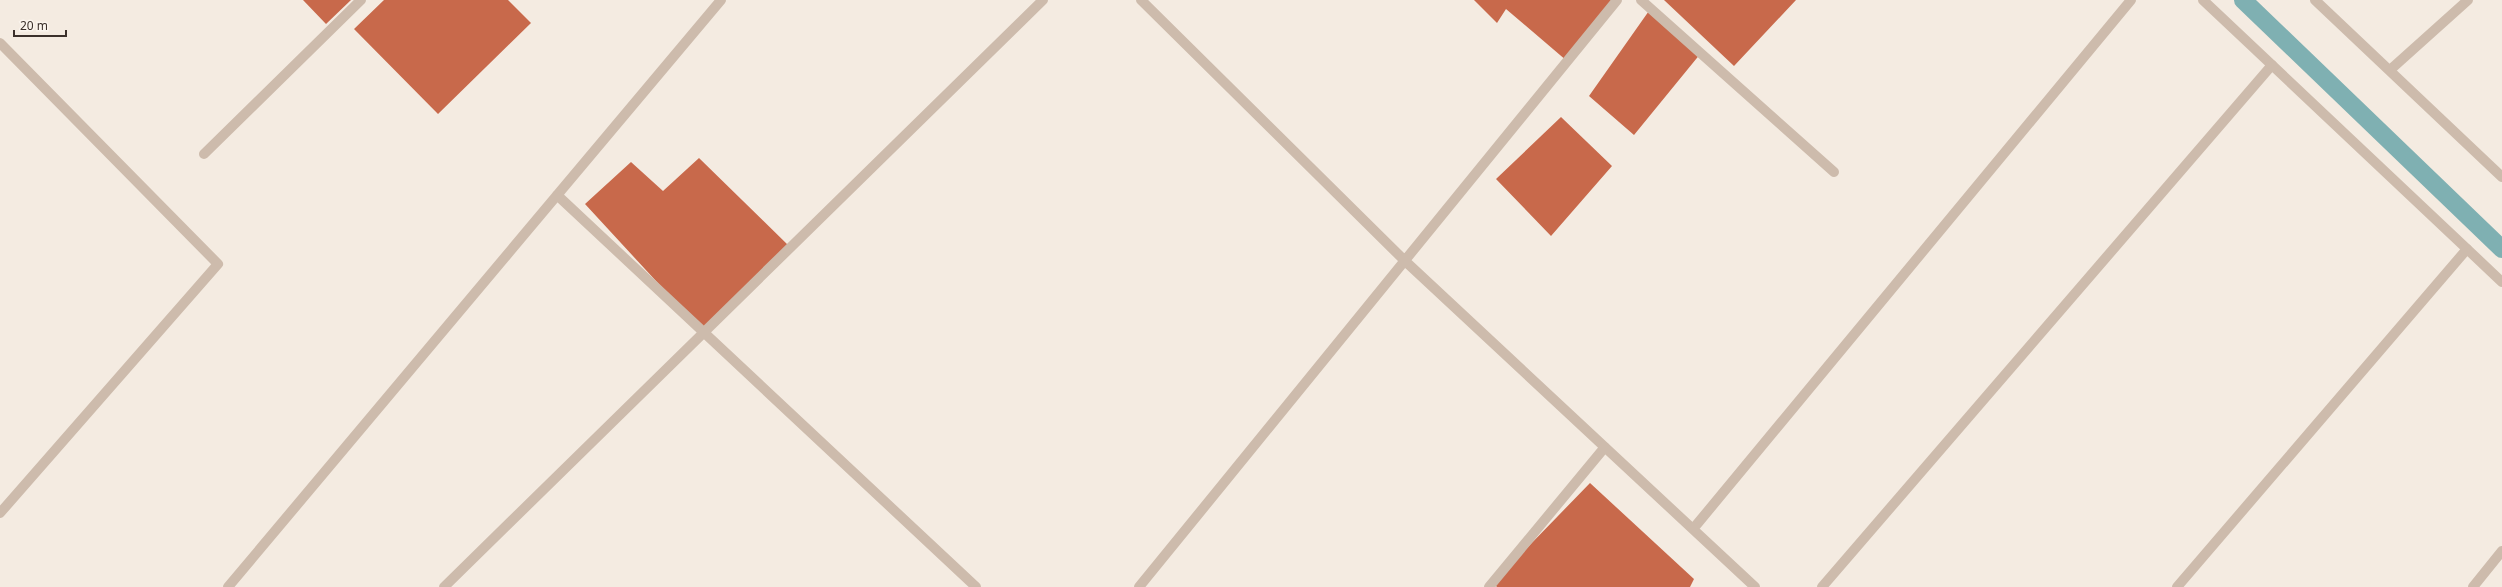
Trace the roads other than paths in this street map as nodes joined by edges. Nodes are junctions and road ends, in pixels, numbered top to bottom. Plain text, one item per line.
1 (361, 0) edge
2 (721, 0) edge
3 (1043, 0) edge
4 (1141, 0) edge
5 (1617, 0) edge
6 (1642, 0) edge
7 (2131, 0) edge
8 (2203, 0) edge
9 (2315, 0) edge
10 (2468, 0) edge
11 (0, 43) edge
12 (2272, 65) junction
13 (2390, 70) junction
14 (204, 154) dead end
15 (1834, 172) dead end
16 (2502, 177) edge
17 (557, 196) junction
18 (2467, 249) junction
19 (1404, 260) junction
20 (2502, 282) edge
21 (704, 333) junction
22 (1605, 447) junction
23 (0, 513) edge
24 (1693, 529) junction
25 (2502, 551) edge
26 (228, 587) edge
27 (444, 587) edge
28 (976, 587) edge
29 (1139, 587) edge
30 (1489, 587) edge
31 (1755, 587) edge
32 (1822, 587) edge
33 (2177, 587) edge
34 (2473, 587) edge

1 - 14 street
2 - 17 street
3 - 21 street
4 - 19 street
5 - 19 street
6 - 15 street
7 - 24 street
8 - 12 street
9 - 13 street
10 - 13 street
11 - 23 street
12 - 18 street
12 - 32 street
13 - 16 street
17 - 21 street
17 - 26 street
18 - 20 street
18 - 33 street
19 - 22 street
19 - 29 street
21 - 27 street
21 - 28 street
22 - 24 street
22 - 30 street
24 - 31 street
25 - 34 street

